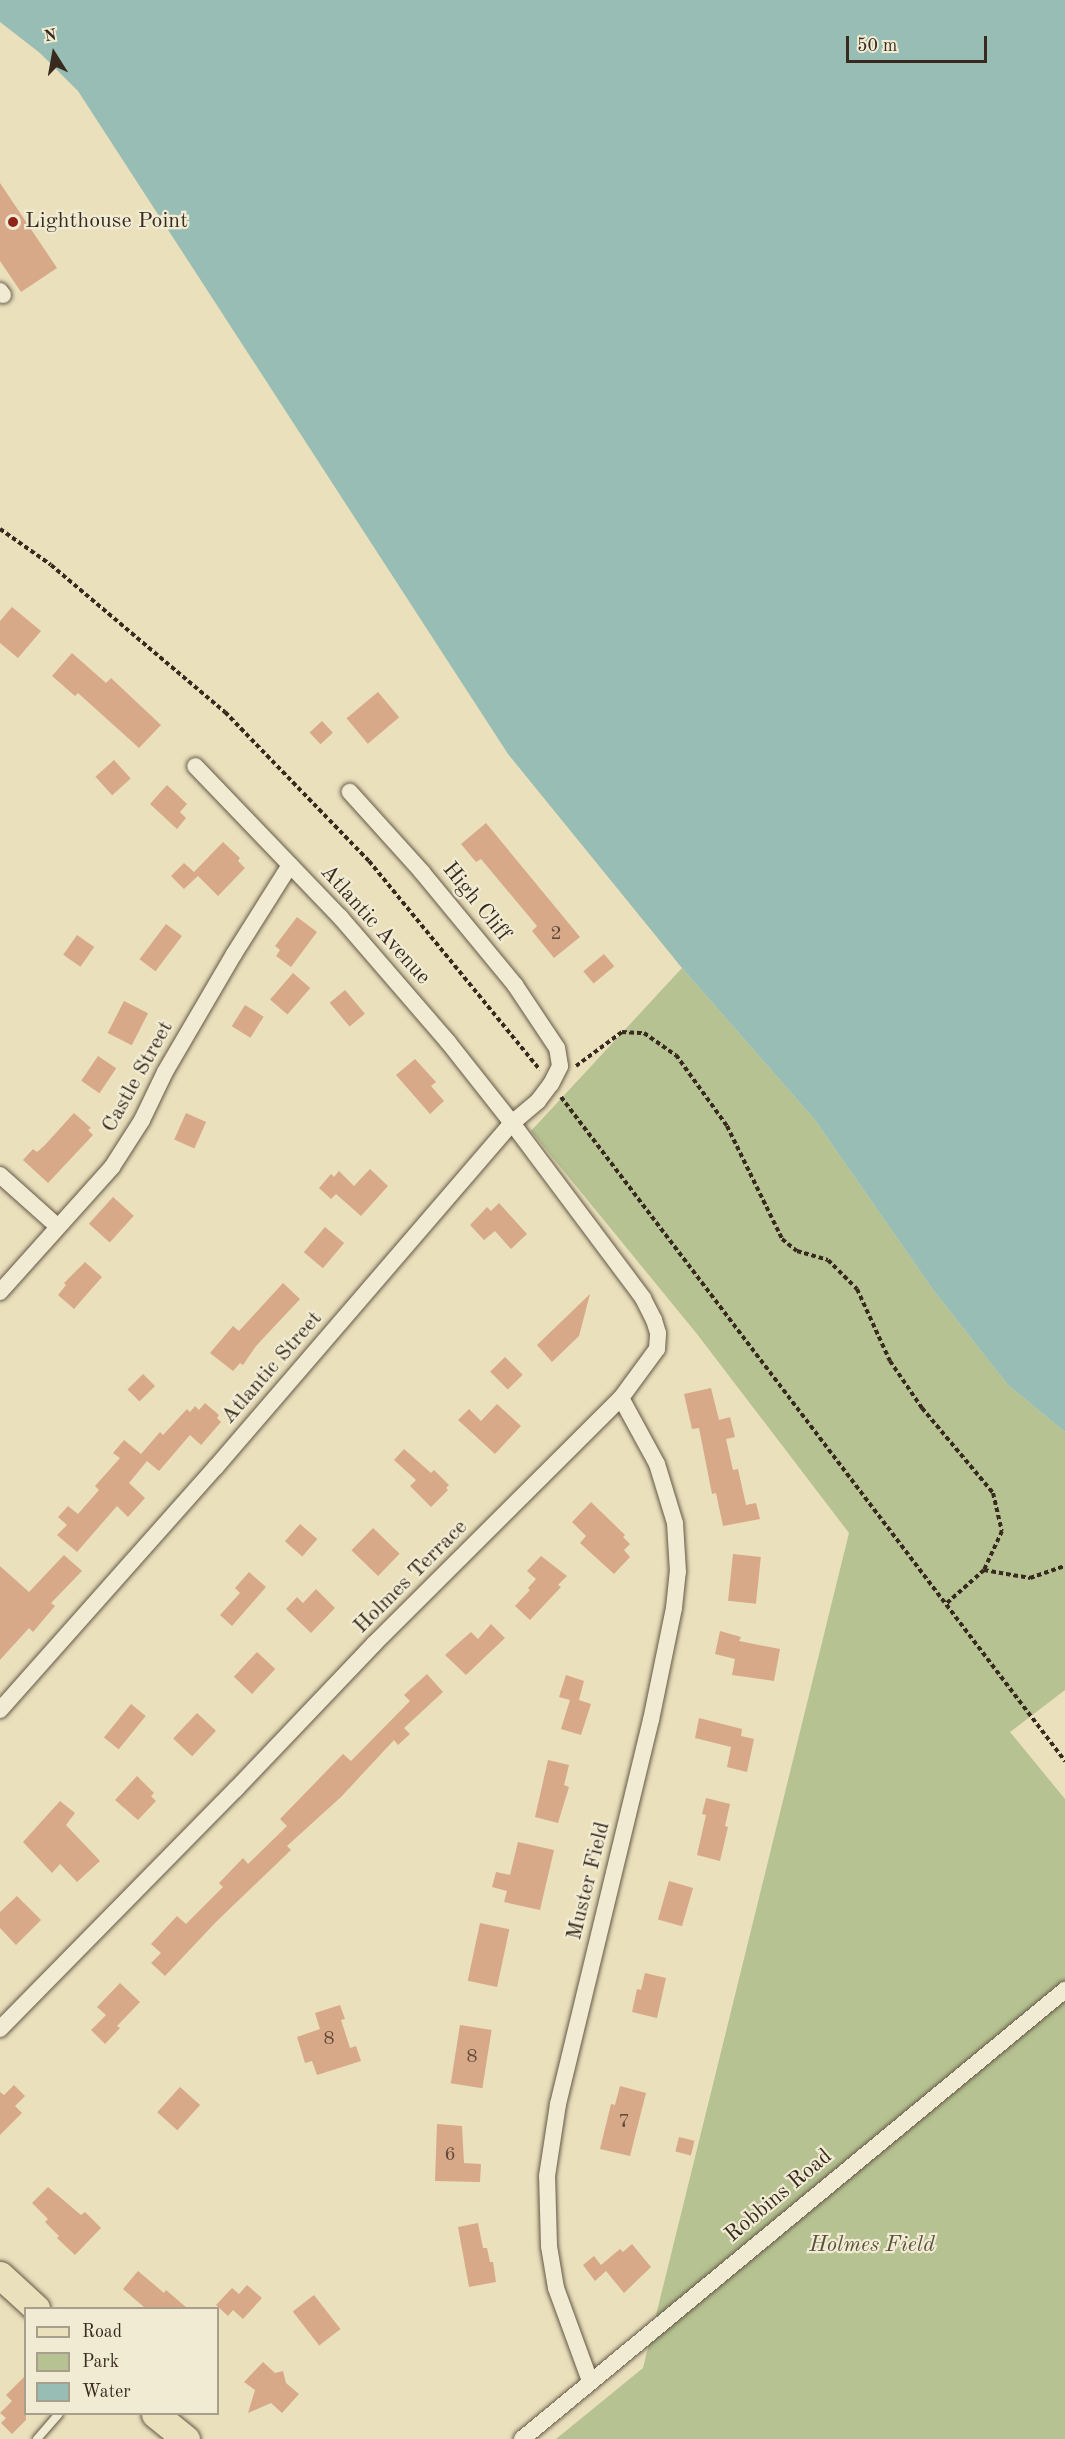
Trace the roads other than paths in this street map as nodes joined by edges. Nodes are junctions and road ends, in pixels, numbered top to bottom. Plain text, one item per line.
1 (195, 766) dead end
2 (350, 792) dead end
3 (290, 865) junction
4 (557, 1048) joint
5 (512, 1123) junction
6 (0, 1174) edge
7 (57, 1226) junction
8 (0, 1292) edge
9 (621, 1398) junction
10 (0, 1710) edge
11 (1065, 1990) edge
12 (0, 2029) edge
13 (0, 2275) edge
14 (35, 2307) edge
15 (590, 2381) junction
16 (58, 2415) edge
17 (156, 2415) edge
18 (37, 2439) edge
19 (186, 2439) edge
20 (522, 2439) edge

1 - 3 street, Atlantic Avenue
2 - 4 street, High Cliff
3 - 5 street, Atlantic Avenue
3 - 7 street, Castle Street
4 - 5 street, Atlantic Street
5 - 9 street, Holmes Terrace
5 - 10 street, Atlantic Street
6 - 7 street
7 - 8 street, Castle Street
9 - 12 street, Holmes Terrace
9 - 15 street, Muster Field
11 - 15 street, Robbins Road
13 - 14 main road
15 - 20 street, Robbins Road
16 - 18 lane
17 - 19 main road

